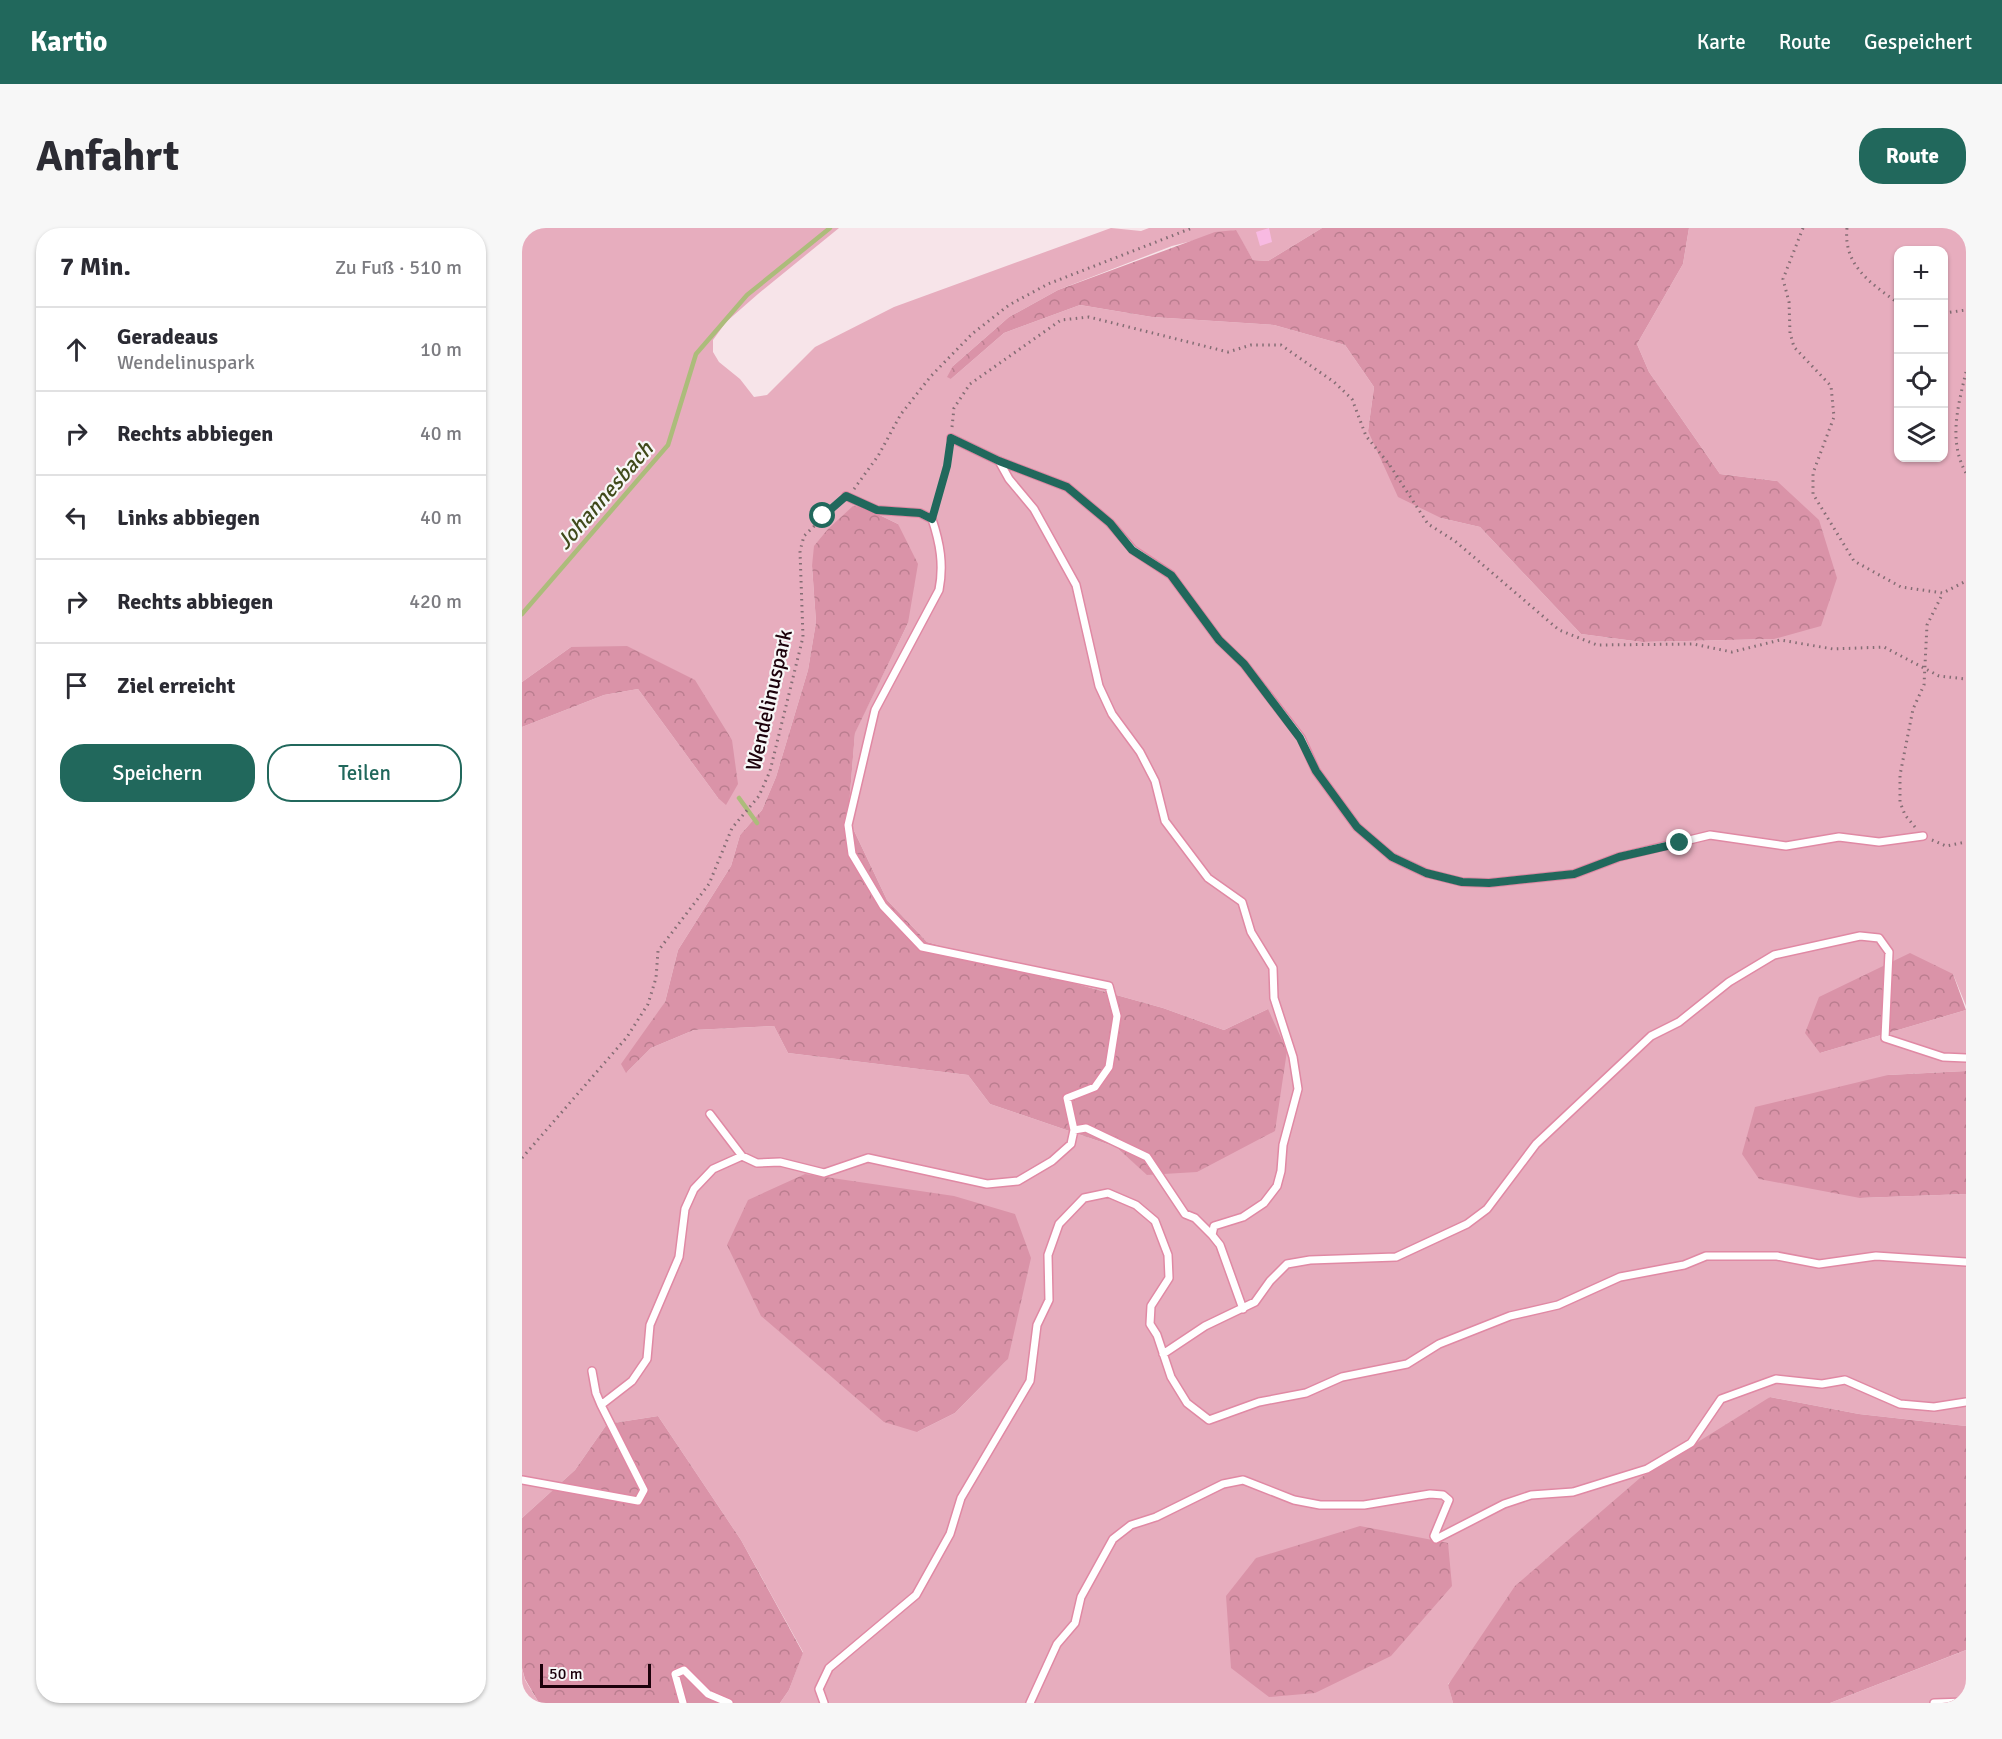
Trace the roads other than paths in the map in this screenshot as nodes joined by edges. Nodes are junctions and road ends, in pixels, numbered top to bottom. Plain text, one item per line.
1 (951, 438) road end
2 (999, 461) junction
3 (846, 496) road end
4 (1923, 837) road end
5 (1966, 1058) edge
6 (710, 1114) dead end
7 (1074, 1130) junction
8 (742, 1156) junction
9 (1212, 1235) junction
10 (1966, 1262) edge
11 (1243, 1309) junction
12 (1163, 1354) junction
13 (592, 1371) dead end
14 (1966, 1402) edge
15 (601, 1405) junction
16 (522, 1480) edge
17 (1966, 1702) edge
18 (683, 1703) edge
19 (729, 1703) edge
20 (824, 1703) edge
21 (1030, 1703) edge
22 (1934, 1703) edge

1 - 2 lane
2 - 4 lane
2 - 9 lane
3 - 7 lane
5 - 11 lane
6 - 8 lane
7 - 8 lane
7 - 9 lane
8 - 15 lane
9 - 11 lane
10 - 12 lane
11 - 12 lane
12 - 20 lane
13 - 15 lane
14 - 21 lane
15 - 16 lane
17 - 22 lane
18 - 19 lane

